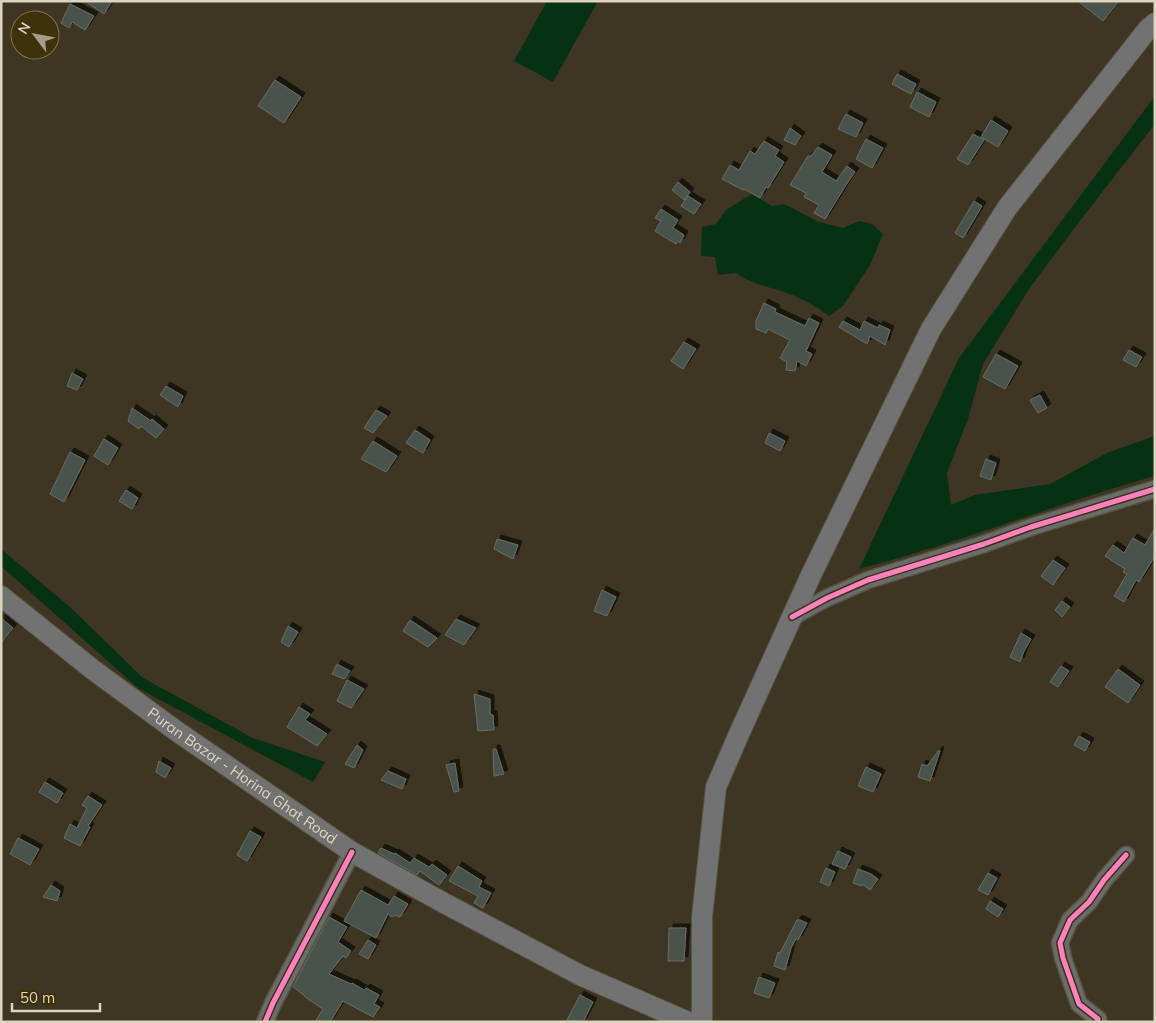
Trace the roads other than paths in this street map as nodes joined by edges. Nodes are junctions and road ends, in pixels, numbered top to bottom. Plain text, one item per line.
1 (1155, 23) edge
2 (1155, 489) edge
3 (1, 596) edge
4 (792, 617) junction
5 (352, 852) junction
6 (1126, 855) dead end
7 (265, 1022) edge
8 (688, 1022) edge
9 (702, 1022) edge
10 (1097, 1022) edge

1 - 4 main road
2 - 4 street
3 - 5 main road, Puran Bazar - Horina Ghat Road
4 - 9 main road
5 - 7 street
5 - 8 main road, Puran Bazar - Horina Ghat Road
6 - 10 street

